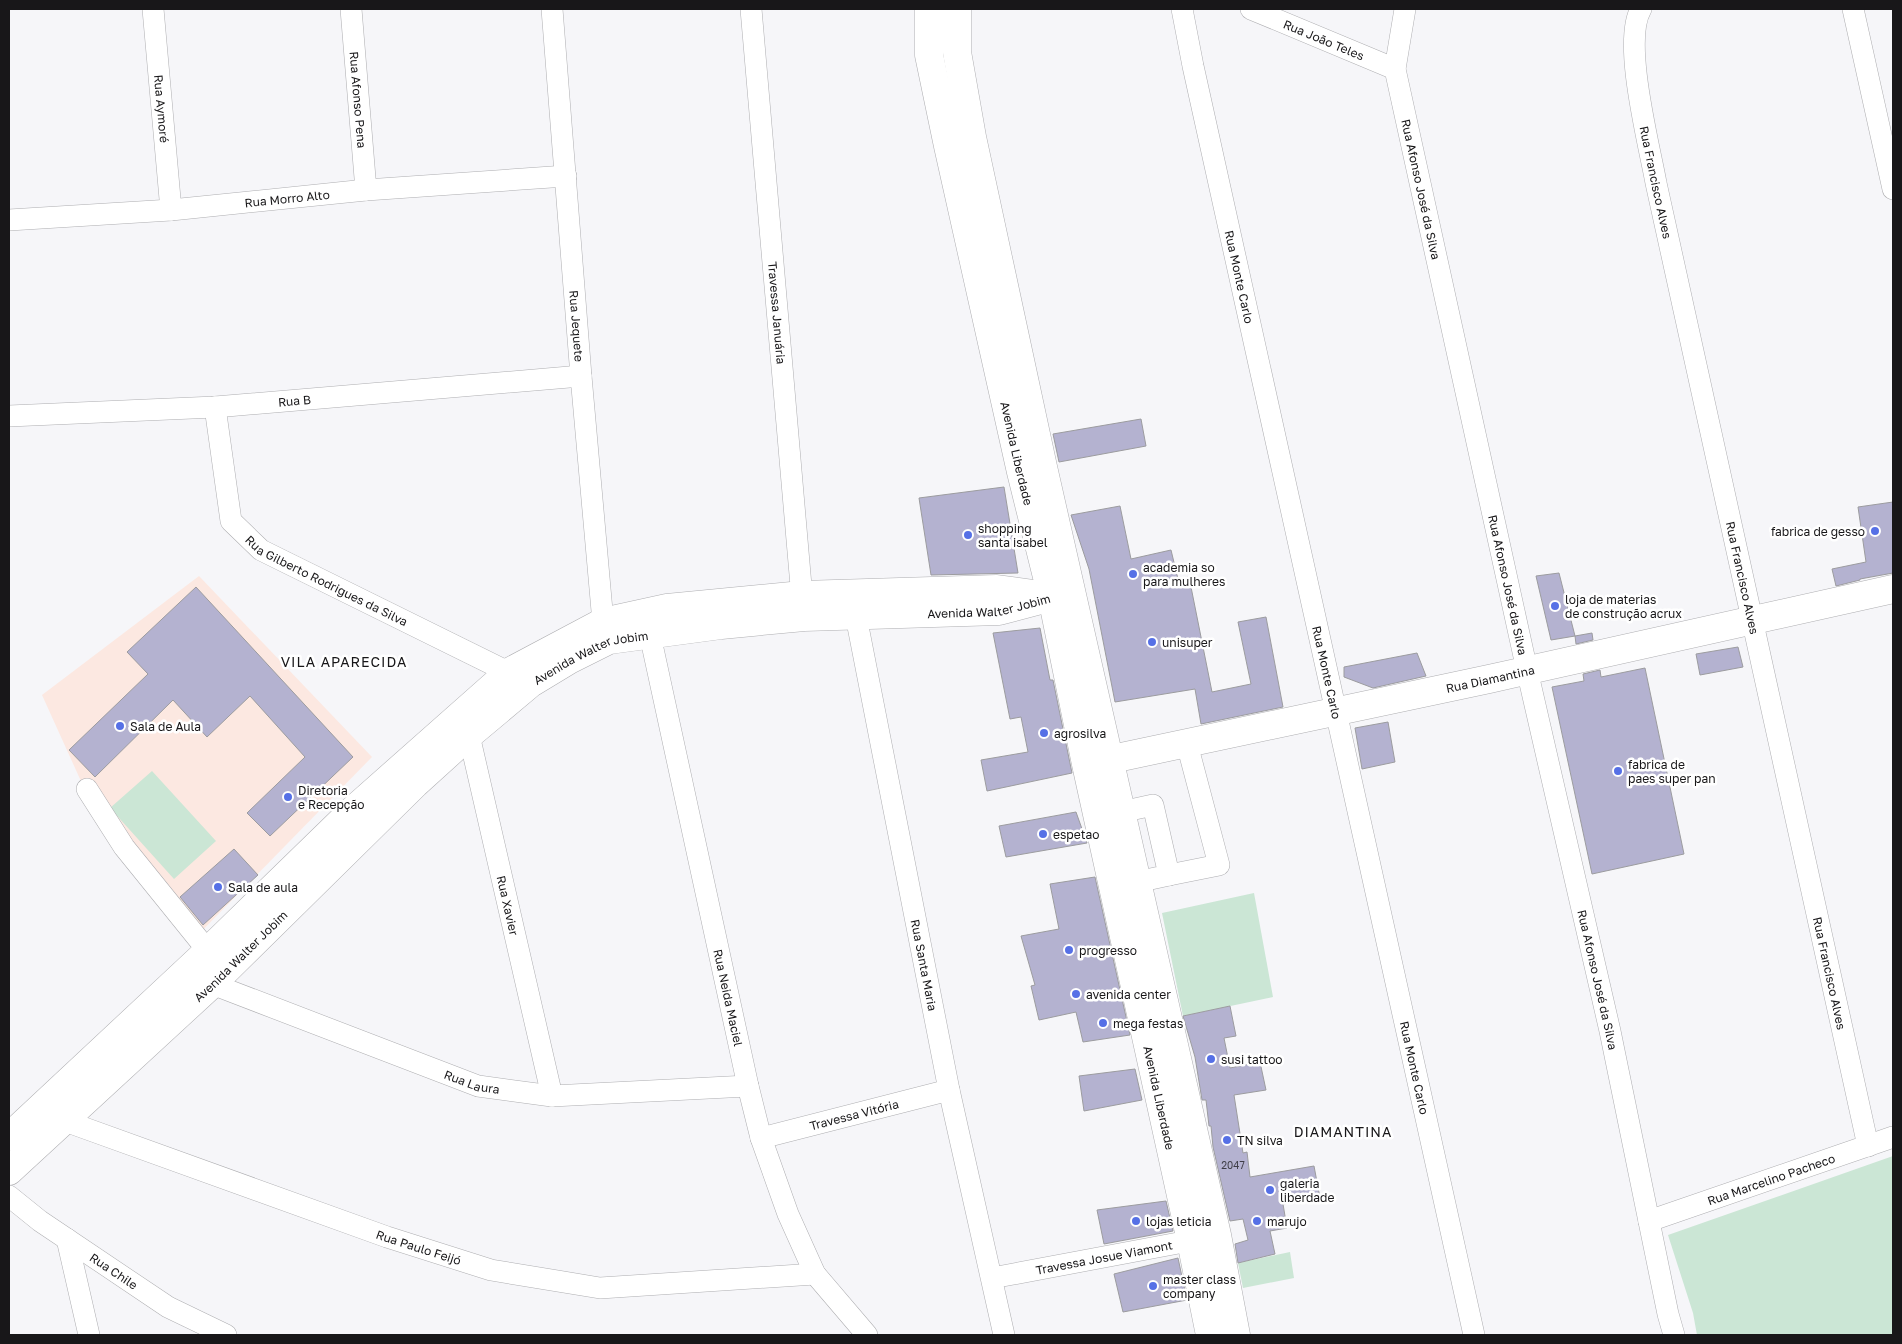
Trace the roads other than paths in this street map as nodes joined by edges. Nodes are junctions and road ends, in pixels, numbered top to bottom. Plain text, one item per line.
1 (153, 9) edge
2 (351, 9) edge
3 (552, 9) edge
4 (751, 9) edge
5 (929, 9) edge
6 (957, 9) edge
7 (1182, 9) edge
8 (1251, 9) edge
9 (1405, 9) edge
10 (1641, 9) edge
11 (1854, 9) edge
12 (1395, 69) junction
13 (566, 176) junction
14 (1893, 189) edge
15 (366, 190) junction
16 (171, 210) junction
17 (9, 220) edge
18 (581, 376) junction
19 (215, 408) junction
20 (9, 416) edge
21 (1032, 469) junction
22 (1893, 589) edge
23 (1062, 596) junction
24 (854, 604) junction
25 (803, 606) junction
26 (1752, 622) junction
27 (606, 631) junction
28 (650, 635) junction
29 (1527, 670) junction
30 (520, 678) junction
31 (1335, 712) junction
32 (462, 727) junction
33 (1187, 744) junction
34 (1098, 762) junction
35 (87, 789) dead end
36 (1121, 812) junction
37 (1169, 875) junction
38 (1137, 882) junction
39 (208, 951) junction
40 (212, 984) junction
41 (748, 1086) junction
42 (949, 1090) junction
43 (552, 1096) junction
44 (54, 1113) junction
45 (9, 1137) edge
46 (1893, 1137) edge
47 (761, 1138) junction
48 (1868, 1146) junction
49 (9, 1171) edge
50 (9, 1196) edge
51 (1649, 1221) junction
52 (1204, 1238) junction
53 (67, 1239) junction
54 (815, 1274) junction
55 (992, 1278) junction
56 (89, 1335) edge
57 (226, 1335) edge
58 (867, 1335) edge
59 (1004, 1335) edge
60 (1210, 1335) edge
61 (1236, 1335) edge
62 (1474, 1335) edge
63 (1674, 1335) edge

1 - 16 street, Rua Aymoré
2 - 15 street, Rua Afonso Pena
3 - 13 street, Rua Jequete
4 - 25 street, Travessa Januária
5 - 21 main road, Avenida Liberdade
6 - 21 main road, Avenida Liberdade
7 - 31 street, Rua Monte Carlo
8 - 12 street, Rua João Teles
9 - 12 street, Rua Afonso José da Silva
10 - 26 street, Rua Francisco Alves
11 - 14 street
12 - 29 street, Rua Afonso José da Silva
13 - 15 street, Rua Morro Alto
13 - 18 street, Rua Jequete
15 - 16 street, Rua Morro Alto
16 - 17 street, Rua Morro Alto
18 - 19 street, Rua B
18 - 27 street, Rua Jequete
19 - 20 street, Rua B
19 - 30 street, Rua Gilberto Rodrigues da Silva
21 - 23 main road, Avenida Liberdade
22 - 26 main road, Rua Diamantina
23 - 24 main road, Avenida Walter Jobim
23 - 34 main road, Avenida Liberdade
24 - 25 main road, Avenida Walter Jobim
24 - 42 street, Rua Santa Maria
25 - 27 main road, Avenida Walter Jobim
25 - 28 main road, Avenida Walter Jobim
26 - 29 main road, Rua Diamantina
26 - 48 street, Rua Francisco Alves
27 - 28 main road, Avenida Walter Jobim
27 - 30 main road, Avenida Walter Jobim
28 - 41 street, Rua Neida Maciel
29 - 31 main road, Rua Diamantina
29 - 51 street, Rua Afonso José da Silva
30 - 32 main road, Avenida Walter Jobim
31 - 33 main road, Rua Diamantina
31 - 62 street, Rua Monte Carlo
32 - 39 main road, Avenida Walter Jobim
32 - 40 main road, Avenida Walter Jobim
32 - 43 street, Rua Xavier
33 - 34 main road, Rua Diamantina
33 - 37 street
34 - 36 main road, Avenida Liberdade
34 - 52 main road, Avenida Liberdade
35 - 39 street
36 - 37 street
36 - 38 main road, Avenida Liberdade
37 - 38 street
38 - 52 main road, Avenida Liberdade
39 - 44 main road, Avenida Walter Jobim
40 - 43 street, Rua Laura
40 - 44 main road, Avenida Walter Jobim
41 - 43 street, Rua Laura
41 - 47 street, Rua Neida Maciel
42 - 47 street, Travessa Vitória
42 - 55 street, Rua Santa Maria
44 - 45 main road, Avenida Walter Jobim
44 - 49 main road, Avenida Walter Jobim
44 - 54 street, Rua Paulo Feijó
46 - 48 street, Rua Marcelino Pacheco
47 - 54 street, Rua Neida Maciel
48 - 51 street, Rua Marcelino Pacheco
50 - 53 street, Rua Chile
51 - 63 street, Rua Afonso José da Silva
52 - 55 street, Travessa Josue Viamont
52 - 60 main road, Avenida Liberdade
52 - 61 main road, Avenida Liberdade
53 - 56 street
53 - 57 street, Rua Chile
54 - 58 street, Rua Neida Maciel
55 - 59 street, Rua Santa Maria

